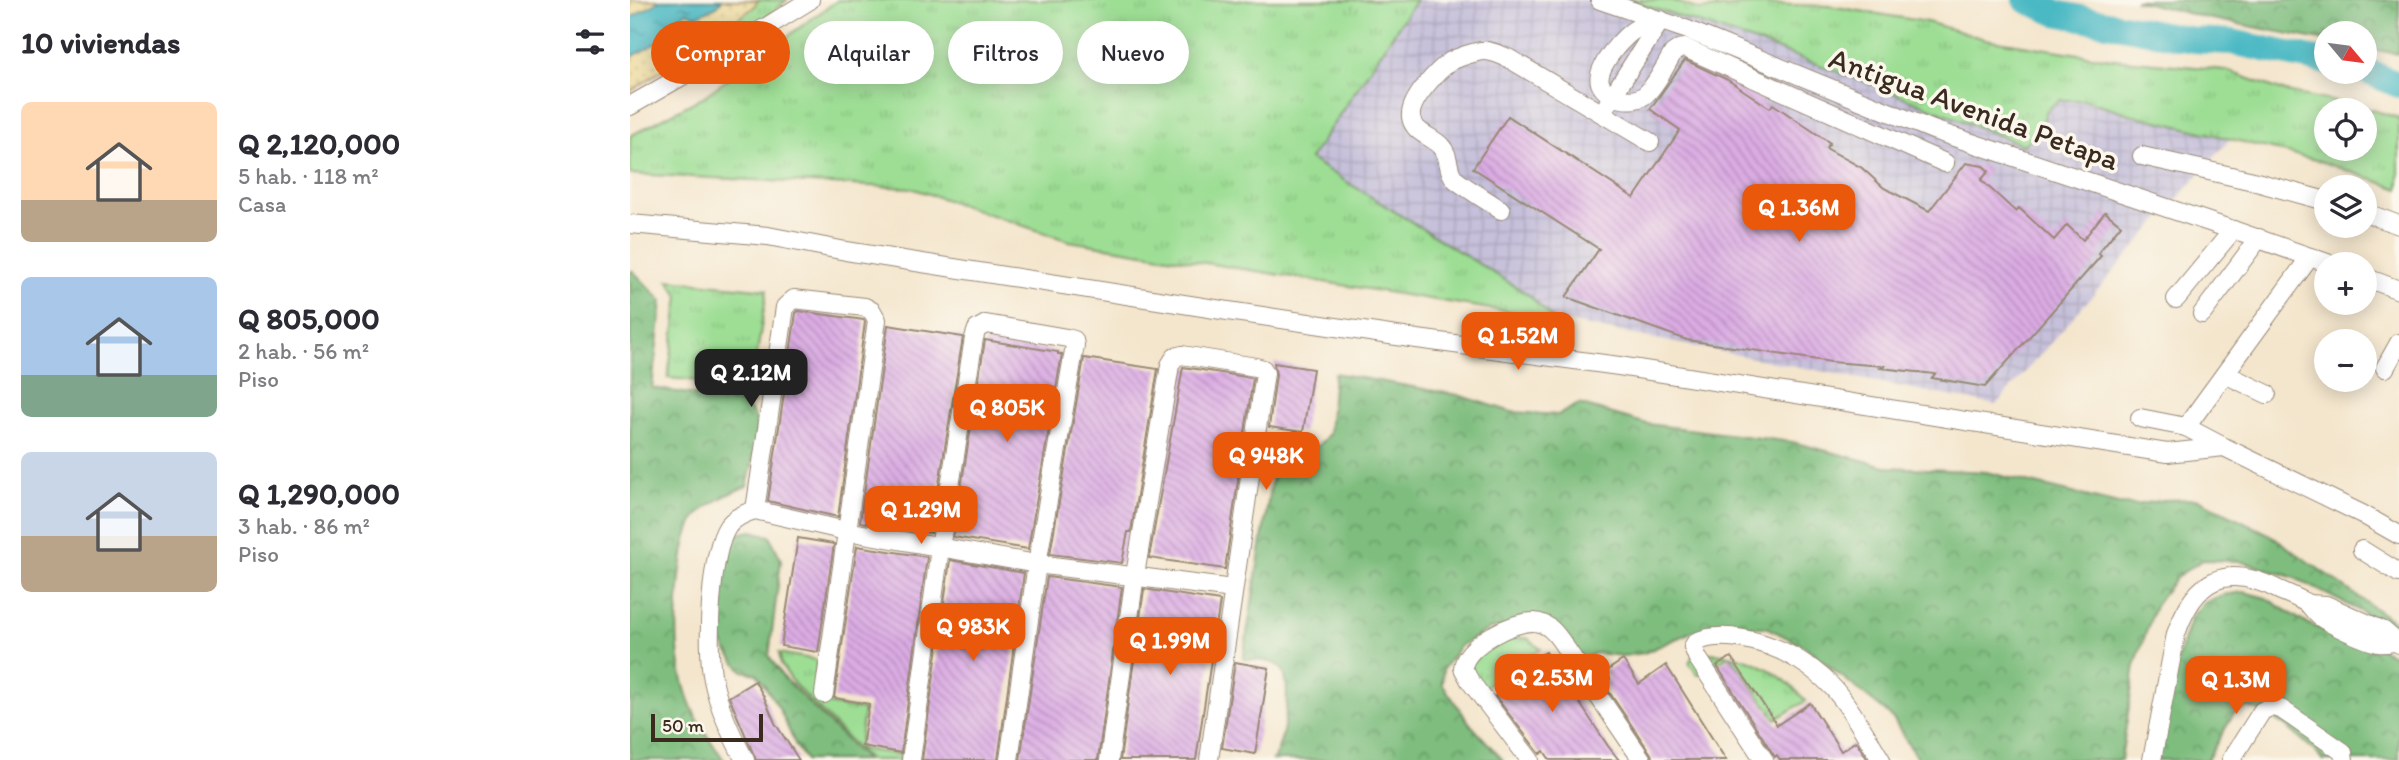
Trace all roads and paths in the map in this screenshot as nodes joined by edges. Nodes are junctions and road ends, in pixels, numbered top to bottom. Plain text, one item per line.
1 (810, 0) edge
2 (1600, 0) edge
3 (1658, 24) junction
4 (1613, 95) junction
5 (630, 106) edge
6 (1602, 113) junction
7 (1650, 142) dead end
8 (2142, 156) dead end
9 (1945, 163) dead end
10 (2314, 198) edge
11 (1502, 210) dead end
12 (2377, 217) edge
13 (630, 224) edge
14 (2399, 225) edge
15 (2233, 230) junction
16 (2259, 238) junction
17 (2310, 257) junction
18 (2314, 258) edge
19 (2377, 282) edge
20 (2399, 290) edge
21 (2176, 299) dead end
22 (2202, 314) dead end
23 (2399, 343) edge
24 (2385, 368) dead end
25 (2225, 374) junction
26 (2267, 394) dead end
27 (2140, 418) dead end
28 (2186, 427) junction
29 (2224, 447) junction
30 (755, 510) junction
31 (846, 531) junction
32 (2399, 535) edge
33 (940, 548) junction
34 (2362, 550) dead end
35 (1037, 564) junction
36 (2399, 573) edge
37 (1135, 575) junction
38 (1233, 589) junction
39 (2397, 643) edge
40 (824, 694) dead end
41 (744, 760) edge
42 (911, 760) edge
43 (1009, 760) edge
44 (1109, 760) edge
45 (1209, 760) edge
46 (1530, 760) edge
47 (1642, 760) edge
48 (1764, 760) edge
49 (1881, 760) edge
50 (2152, 760) edge
51 (2231, 760) edge
52 (2344, 760) edge

1 - 5 street
2 - 3 street, Antigua Avenida Petapa
3 - 4 street
3 - 15 street, Antigua Avenida Petapa
4 - 6 street
4 - 9 street
6 - 7 street
6 - 11 street
8 - 10 street
12 - 14 street
13 - 29 street
15 - 16 street, Antigua Avenida Petapa
15 - 21 street
16 - 17 street, Antigua Avenida Petapa
16 - 22 street
17 - 18 street, Antigua Avenida Petapa
17 - 25 street
19 - 20 street
23 - 24 street
25 - 26 street
25 - 28 street
27 - 28 street
28 - 29 street
29 - 32 street
30 - 31 street
30 - 31 street
30 - 41 street
31 - 33 street
31 - 40 street
33 - 35 street
33 - 35 street
33 - 42 street
34 - 36 street
35 - 37 street
35 - 43 street
37 - 38 street
37 - 38 street
37 - 44 street
38 - 45 street
39 - 50 street
46 - 47 street
48 - 49 street
51 - 52 street

